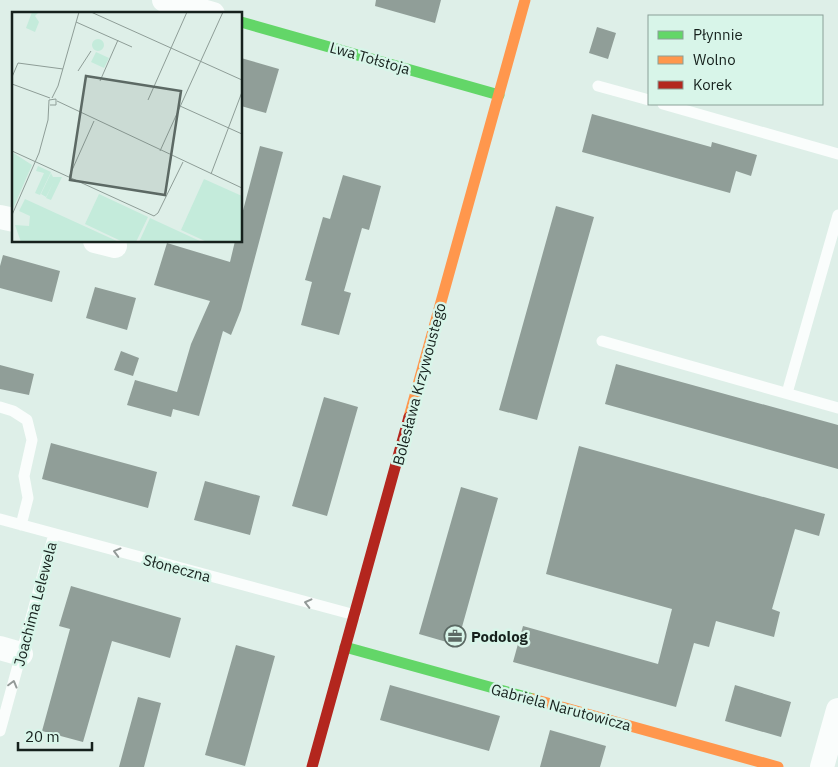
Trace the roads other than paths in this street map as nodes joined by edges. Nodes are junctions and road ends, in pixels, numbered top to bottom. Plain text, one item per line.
1 (164, 0) edge
2 (525, 0) edge
3 (206, 12) edge
4 (242, 22) edge
5 (598, 86) dead end
6 (499, 95) junction
7 (648, 100) edge
8 (666, 105) edge
9 (838, 154) edge
10 (838, 215) edge
11 (602, 341) dead end
12 (787, 393) junction
13 (0, 407) edge
14 (838, 408) edge
15 (0, 519) edge
16 (21, 525) junction
17 (54, 534) junction
18 (355, 615) junction
19 (345, 647) junction
20 (11, 651) edge
21 (838, 710) edge
22 (0, 731) edge
23 (312, 767) edge
24 (778, 767) edge
25 (822, 767) edge

1 - 3 street
2 - 6 street, Bolesława Krzywoustego
4 - 6 street, Lwa Tołstoja
5 - 7 lane
6 - 18 street, Bolesława Krzywoustego
8 - 9 lane
10 - 12 lane
11 - 12 lane
12 - 14 lane
13 - 16 lane
15 - 16 lane, Słoneczna
16 - 17 lane, Słoneczna
18 -> 17 lane, Słoneczna
17 - 20 lane, Joachima Lelewela
18 - 19 street, Bolesława Krzywoustego
19 - 23 street, Bolesława Krzywoustego
19 - 24 street, Gabriela Narutowicza
22 -> 20 lane, Joachima Lelewela
21 - 25 street

